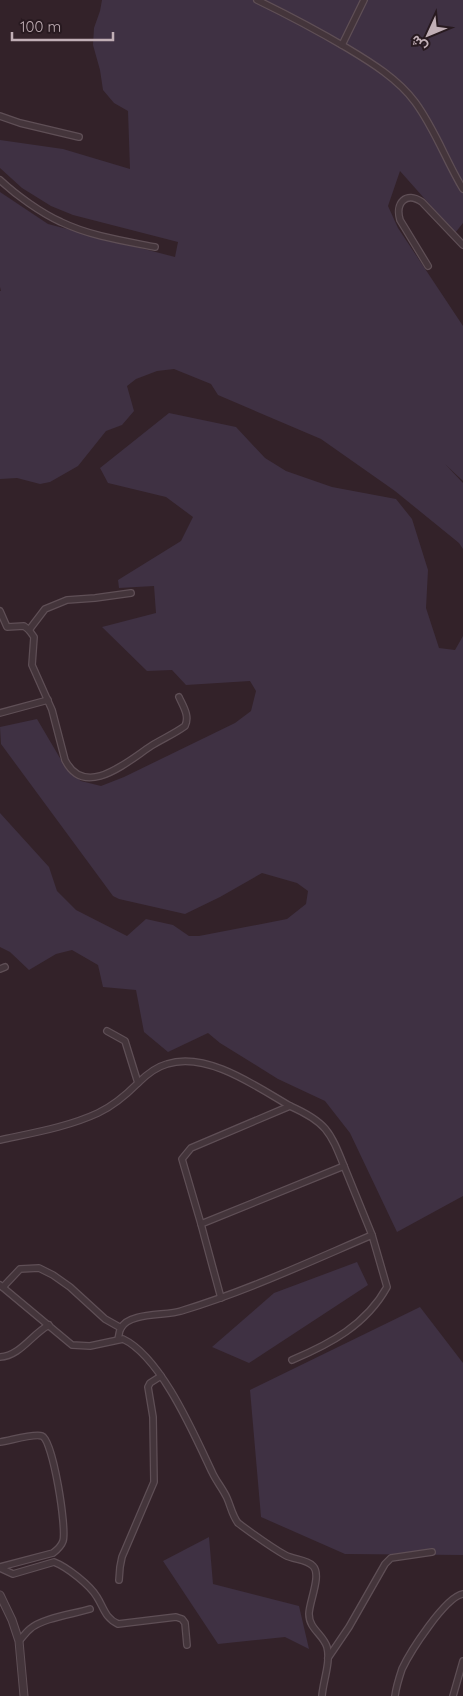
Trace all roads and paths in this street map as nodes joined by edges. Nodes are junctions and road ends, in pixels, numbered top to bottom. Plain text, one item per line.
1 (257, 0) edge
2 (364, 0) edge
3 (342, 45) junction
4 (0, 116) edge
5 (78, 137) dead end
6 (0, 180) edge
7 (463, 189) edge
8 (463, 245) edge
9 (155, 247) dead end
10 (428, 266) dead end
11 (131, 593) dead end
12 (0, 611) edge
13 (29, 630) junction
14 (179, 696) dead end
15 (48, 700) junction
16 (0, 713) edge
17 (107, 1031) dead end
18 (138, 1083) junction
19 (290, 1106) junction
20 (0, 1140) edge
21 (344, 1166) junction
22 (201, 1224) junction
23 (372, 1235) junction
24 (1, 1286) edge
25 (221, 1298) junction
26 (49, 1325) junction
27 (121, 1328) junction
28 (118, 1339) junction
29 (0, 1357) edge
30 (292, 1360) dead end
31 (161, 1376) junction
32 (0, 1442) edge
33 (432, 1552) dead end
34 (0, 1568) edge
35 (119, 1580) dead end
36 (463, 1594) edge
37 (0, 1595) edge
38 (90, 1609) dead end
39 (19, 1641) junction
40 (187, 1645) dead end
41 (327, 1660) junction
42 (463, 1661) edge
43 (24, 1696) edge
44 (322, 1696) edge
45 (395, 1696) edge
46 (453, 1696) edge

1 - 3 street
2 - 3 street
3 - 7 street
4 - 5 street
6 - 9 street
8 - 10 street
11 - 13 street
12 - 13 street
13 - 15 street
14 - 15 street
15 - 16 street
17 - 18 street
18 - 19 street
18 - 20 street
19 - 21 street
19 - 22 street
21 - 22 street
21 - 23 street
22 - 25 street
23 - 25 street
23 - 30 street
24 - 26 street
24 - 27 street
25 - 27 street
26 - 28 street
26 - 29 street
27 - 28 street
28 - 31 street
31 - 35 street
31 - 41 street
32 - 34 street
33 - 41 street
34 - 40 street
36 - 45 street
37 - 39 street
38 - 39 street
39 - 43 street
41 - 44 street
42 - 46 street

